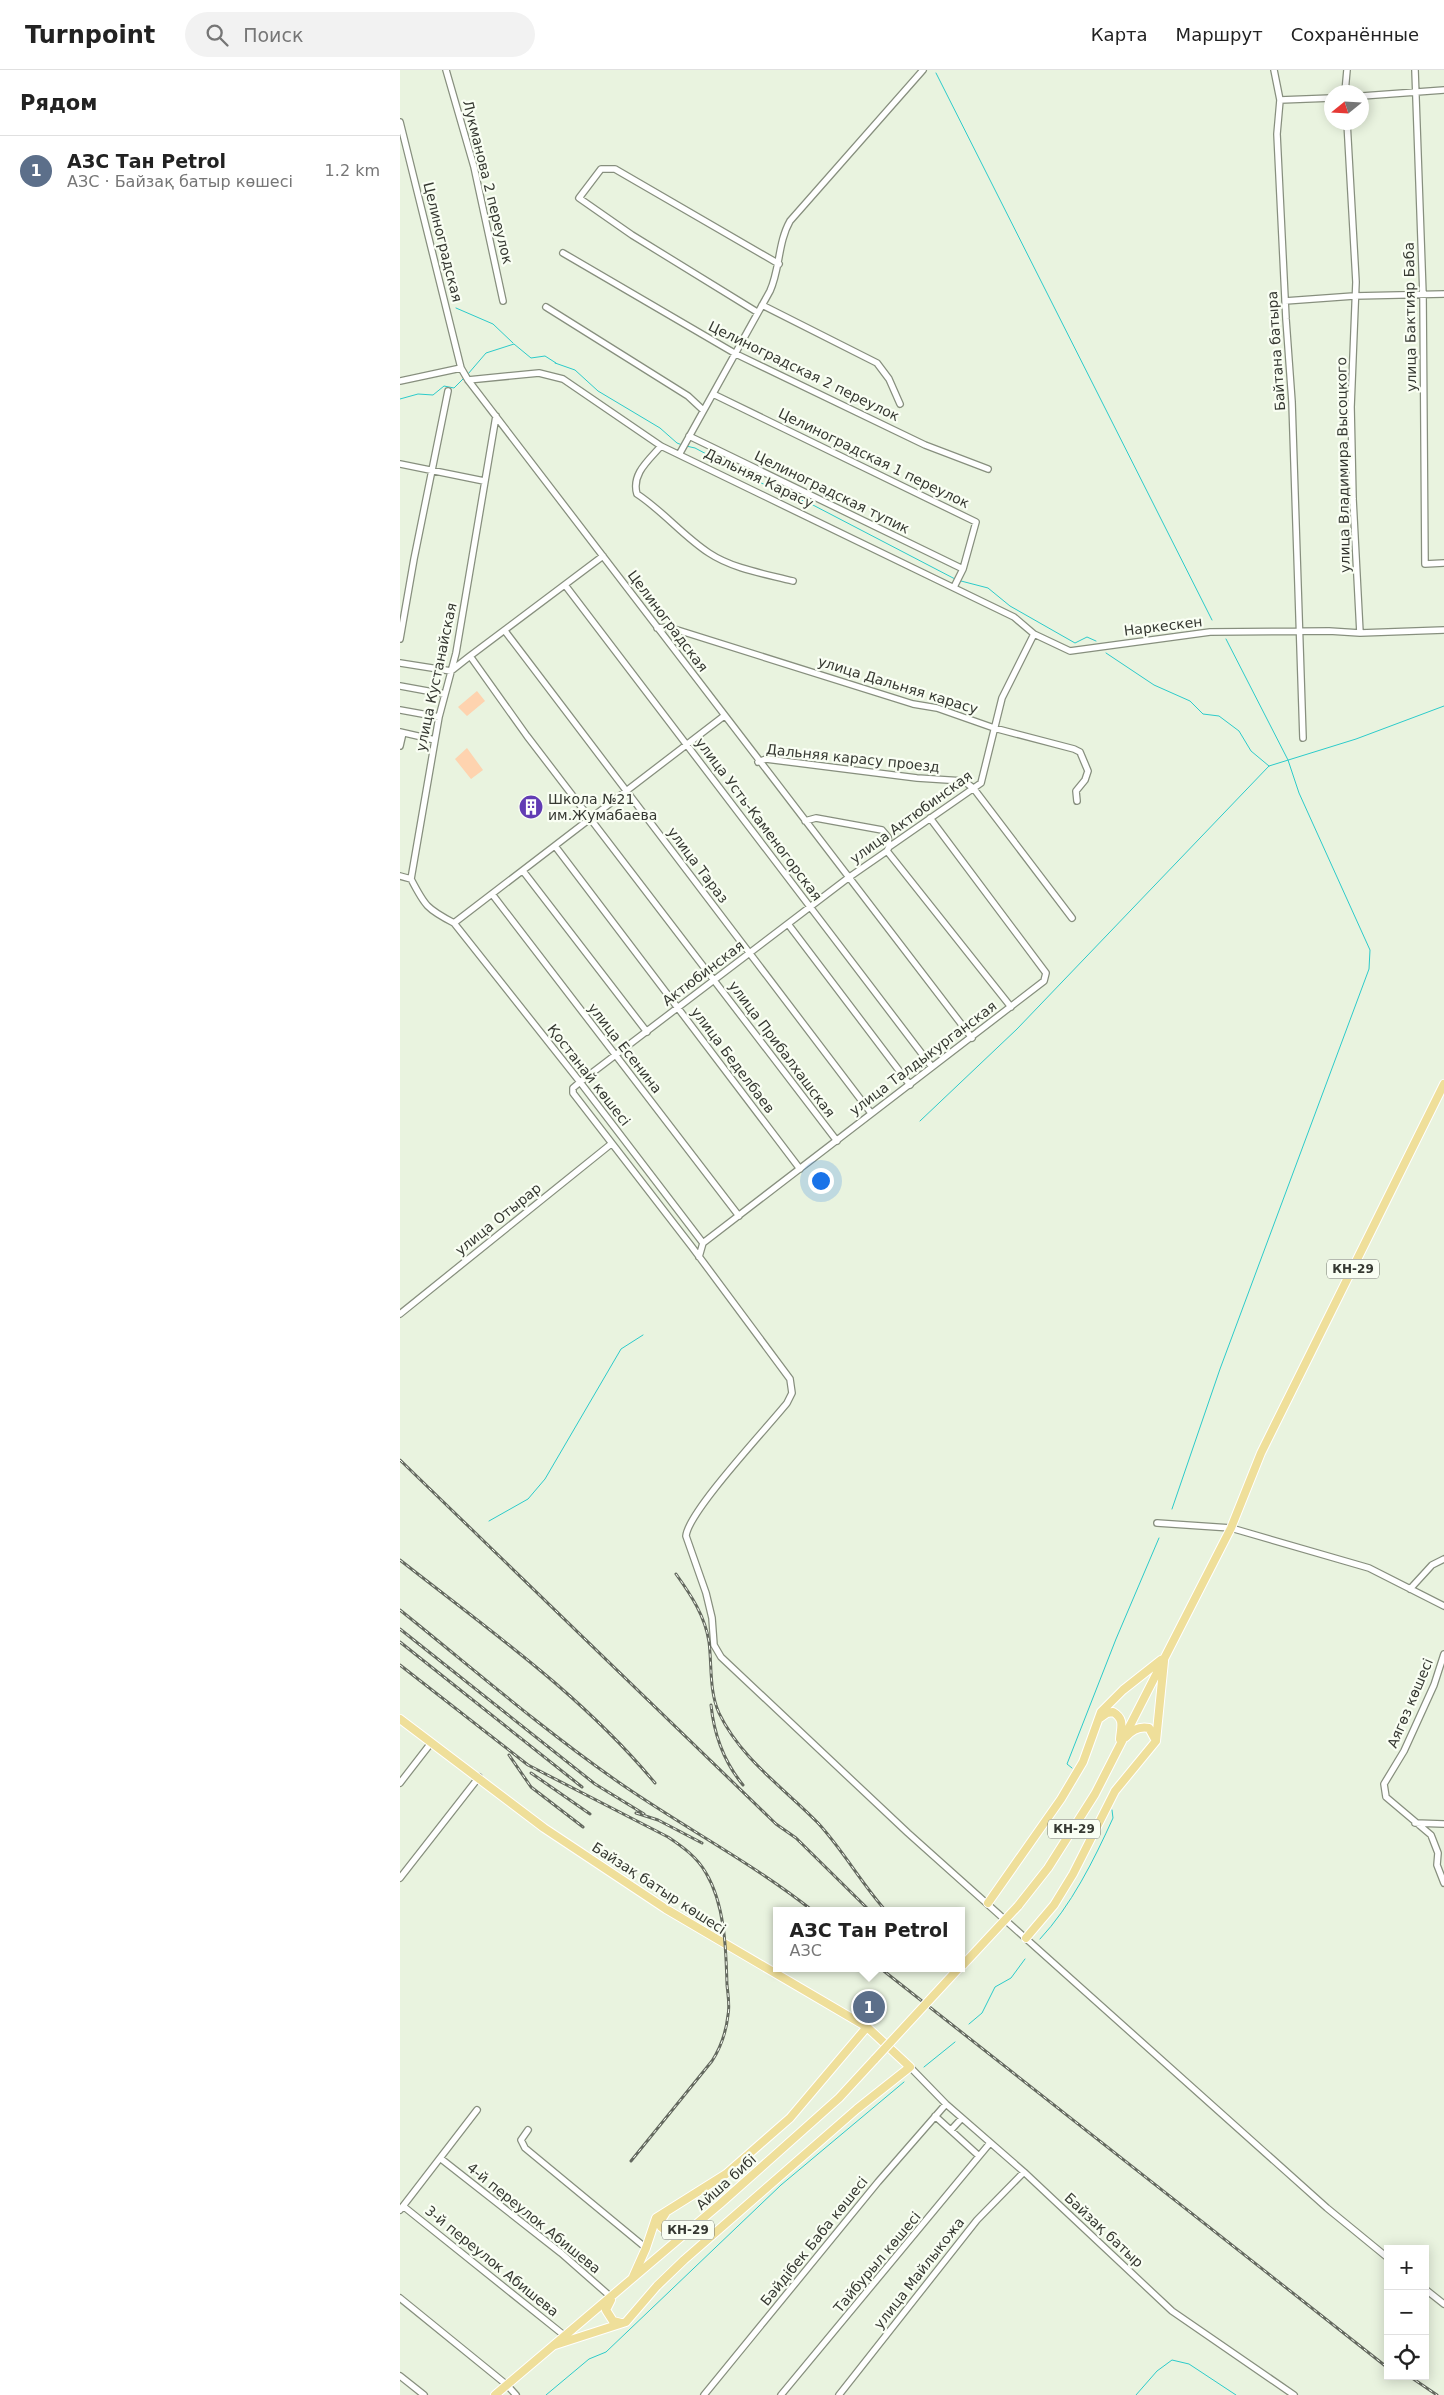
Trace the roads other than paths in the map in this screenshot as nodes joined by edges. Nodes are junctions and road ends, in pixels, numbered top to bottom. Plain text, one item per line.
1 (446, 70) edge
2 (923, 70) edge
3 (1274, 70) edge
4 (1347, 70) edge
5 (1416, 70) edge
6 (1346, 85) edge
7 (1444, 90) edge
8 (1417, 92) junction
9 (1369, 95) edge
10 (1324, 98) edge
11 (1280, 100) junction
12 (400, 122) edge
13 (1347, 130) edge
14 (402, 141) edge
15 (564, 253) dead end
16 (779, 264) junction
17 (1444, 294) edge
18 (1423, 295) junction
19 (1354, 296) junction
20 (503, 300) dead end
21 (1285, 301) junction
22 (762, 305) junction
23 (546, 307) dead end
24 (758, 312) junction
25 (736, 354) junction
26 (461, 368) junction
27 (400, 379) edge
28 (468, 380) junction
29 (448, 391) dead end
30 (713, 394) junction
31 (900, 404) dead end
32 (703, 410) junction
33 (496, 416) junction
34 (688, 439) junction
35 (661, 446) junction
36 (681, 451) junction
37 (400, 464) edge
38 (988, 469) dead end
39 (433, 471) junction
40 (484, 481) junction
41 (603, 556) junction
42 (1444, 563) edge
43 (962, 571) junction
44 (793, 581) dead end
45 (565, 585) junction
46 (954, 587) junction
47 (657, 628) junction
48 (1444, 630) edge
49 (505, 631) junction
50 (1300, 631) junction
51 (1360, 633) junction
52 (1034, 634) junction
53 (400, 639) edge
54 (470, 656) junction
55 (400, 663) edge
56 (451, 671) junction
57 (400, 686) edge
58 (444, 694) junction
59 (400, 710) edge
60 (724, 716) junction
61 (439, 717) junction
62 (994, 728) junction
63 (402, 732) edge
64 (1303, 738) dead end
65 (435, 740) junction
66 (687, 745) junction
67 (400, 746) edge
68 (758, 762) junction
69 (974, 788) junction
70 (626, 792) junction
71 (1077, 801) dead end
72 (591, 818) junction
73 (930, 818) junction
74 (805, 821) junction
75 (555, 846) junction
76 (888, 849) junction
77 (523, 871) junction
78 (400, 876) edge
79 (848, 878) junction
80 (411, 879) junction
81 (492, 894) junction
82 (810, 907) junction
83 (1072, 918) dead end
84 (454, 923) junction
85 (788, 924) junction
86 (750, 954) junction
87 (714, 981) junction
88 (1011, 1007) junction
89 (679, 1008) junction
90 (647, 1032) junction
91 (972, 1038) junction
92 (615, 1056) junction
93 (932, 1067) junction
94 (580, 1082) junction
95 (1444, 1084) edge
96 (910, 1085) junction
97 (871, 1113) junction
98 (836, 1141) junction
99 (611, 1144) junction
100 (800, 1169) junction
101 (739, 1216) junction
102 (703, 1243) junction
103 (700, 1257) junction
104 (400, 1314) edge
105 (1157, 1523) dead end
106 (1231, 1528) junction
107 (1444, 1559) edge
108 (1410, 1589) junction
109 (1444, 1606) edge
110 (1444, 1654) edge
111 (1165, 1657) junction
112 (400, 1720) edge
113 (1098, 1720) junction
114 (1156, 1741) junction
115 (432, 1742) junction
116 (1119, 1745) junction
117 (479, 1778) junction
118 (400, 1783) edge
119 (1415, 1823) junction
120 (1444, 1824) edge
121 (400, 1878) edge
122 (1444, 1883) edge
123 (988, 1903) junction
124 (1026, 1938) junction
125 (965, 1962) edge
126 (955, 1972) edge
127 (867, 2027) junction
128 (910, 2067) junction
129 (946, 2104) junction
130 (477, 2110) dead end
131 (935, 2116) junction
132 (962, 2118) junction
133 (528, 2130) dead end
134 (950, 2130) junction
135 (990, 2144) junction
136 (979, 2156) junction
137 (440, 2158) junction
138 (1024, 2172) junction
139 (672, 2207) junction
140 (402, 2208) edge
141 (683, 2233) junction
142 (646, 2248) junction
143 (1384, 2255) edge
144 (631, 2281) junction
145 (1426, 2290) edge
146 (613, 2296) junction
147 (400, 2298) edge
148 (1444, 2304) edge
149 (626, 2322) junction
150 (565, 2336) junction
151 (555, 2345) junction
152 (400, 2376) edge
153 (507, 2385) junction
154 (424, 2395) edge
155 (495, 2395) edge
156 (516, 2395) edge
157 (704, 2395) edge
158 (782, 2395) edge
159 (839, 2395) edge
160 (1294, 2395) edge

1 - 20 street, Лукманова 2 переулок
2 - 16 street
3 - 11 street, Байтана батыра
4 - 6 street
5 - 8 street, улица Бактияр Баба
7 - 8 street
8 - 9 street
8 - 18 street, улица Бактияр Баба
10 - 11 street
11 - 21 street, Байтана батыра
12 - 14 street, Целиноградская
13 - 19 street, улица Владимира Высоцкого
14 - 26 street, Целиноградская
15 - 25 street, Целиноградская 2 переулок
16 - 22 street
16 - 24 street
17 - 18 street
18 - 19 street
18 - 42 street, улица Бактияр Баба
19 - 21 street
19 - 51 street, улица Владимира Высоцкого
21 - 50 street, Байтана батыра
22 - 24 street
22 - 31 street
23 - 32 street
24 - 25 street
25 - 30 street
25 - 38 street, Целиноградская 2 переулок
26 - 27 street
26 - 28 street, Целиноградская
28 - 33 street, Целиноградская
28 - 35 street, Дальняя Карасу
29 - 39 street
30 - 32 street
30 - 43 street, Целиноградская 1 переулок
32 - 34 street
33 - 40 street, улица Кустанайская
33 - 41 street, Целиноградская
34 - 36 street
34 - 43 street, Целиноградская тупик
35 - 36 street, Дальняя Карасу
35 - 44 street
36 - 46 street, Дальняя Карасу
37 - 39 street
39 - 40 street
39 - 53 street
40 - 56 street, улица Кустанайская
41 - 45 street
41 - 47 street, Целиноградская
43 - 46 street
45 - 49 street
45 - 66 street, улица Усть-Каменогорская
46 - 52 street, Дальняя Карасу
47 - 60 street, Целиноградская
47 - 62 street, улица Дальняя карасу
48 - 51 street
49 - 54 street
49 - 70 street, улица Тараз
50 - 51 street
50 - 52 street, Наркескен
50 - 64 street, Байтана батыра
52 - 62 street, улица Актюбинская
54 - 56 street
54 - 72 street, улица Прибалхашская
55 - 56 street
56 - 58 street, улица Кустанайская
57 - 58 street
58 - 61 street, улица Кустанайская
59 - 61 street
60 - 66 street
60 - 68 street, Целиноградская
61 - 65 street, улица Кустанайская
62 - 69 street, улица Актюбинская
62 - 71 street, улица Дальняя карасу
63 - 65 street
63 - 67 street
65 - 80 street, улица Кустанайская
66 - 70 street
66 - 82 street, улица Усть-Каменогорская
68 - 69 street, Дальняя карасу проезд
68 - 74 street, Целиноградская
69 - 73 street, улица Актюбинская
69 - 83 street
70 - 72 street
70 - 86 street, улица Тараз
72 - 75 street
72 - 87 street, улица Прибалхашская
73 - 76 street, улица Актюбинская
73 - 88 street, улица Талдыкурганская
74 - 76 street
74 - 79 street, Целиноградская
75 - 77 street
75 - 89 street, улица Беделбаев
76 - 79 street, улица Актюбинская
76 - 88 street
77 - 81 street
77 - 90 street, улица Есенина
78 - 80 street
79 - 82 street, Актюбинская
79 - 91 street, Целиноградская
80 - 84 street
81 - 84 street
81 - 92 street, улица Есенина
82 - 85 street, Актюбинская
82 - 93 street, улица Усть-Каменогорская
84 - 94 street, Қостанай көшесі
85 - 86 street, Актюбинская
85 - 96 street
86 - 87 street, Актюбинская
86 - 97 street, улица Тараз
87 - 89 street, Актюбинская
87 - 98 street, улица Прибалхашская
88 - 91 street, улица Талдыкурганская
89 - 90 street, Актюбинская
89 - 100 street, улица Беделбаев
90 - 92 street, Актюбинская
91 - 93 street, улица Талдыкурганская
92 - 94 street, Актюбинская
92 - 101 street, улица Есенина
93 - 96 street, улица Талдыкурганская
94 - 99 street, Актюбинская
94 - 102 street, Қостанай көшесі
95 - 106 main road, КН-29
96 - 97 street, улица Талдыкурганская
97 - 98 street, улица Талдыкурганская
98 - 100 street, улица Талдыкурганская
99 - 103 street
99 - 104 street, улица Отырар
100 - 101 street, улица Талдыкурганская
101 - 102 street, улица Талдыкурганская
102 - 103 street
103 - 123 street
105 - 106 street
106 - 108 street
106 - 111 main road, КН-29
107 - 108 street
108 - 109 street
110 - 119 street, Аягөз көшесі
111 - 113 main road
111 - 114 main road
111 - 116 main road, КН-29
112 - 115 main road, Байзақ батыр көшесі
113 - 116 main road
113 - 123 main road
114 - 116 main road
114 - 124 main road
115 - 117 main road, Байзақ батыр көшесі
115 - 118 street
116 - 125 main road, КН-29, bridge
117 - 121 street
117 - 127 main road, Байзақ батыр көшесі
119 - 120 street
119 - 122 street, Аягөз көшесі
123 - 124 street
124 - 143 street
126 - 141 main road, Айша бибі / КН-29, bridge
127 - 128 main road, Байзақ батыр көшесі
127 - 139 main road
128 - 129 street, Байзақ батыр
128 - 149 main road
129 - 131 street, Бәйдібек Баба көшесі
129 - 132 street, Байзақ батыр
130 - 137 street
131 - 134 street
131 - 157 street, Бәйдібек Баба көшесі
132 - 134 street
132 - 135 street, Байзақ батыр
133 - 142 street
134 - 136 street
135 - 136 street, Тайбурыл көшесі
135 - 138 street, Байзақ батыр
136 - 158 street, Тайбурыл көшесі
137 - 140 street
137 - 146 street, 4-й переулок Абишева
138 - 159 street, улица Майлыкожа
138 - 160 street, Байзақ батыр
139 - 141 main road
139 - 142 main road
140 - 150 street, 3-й переулок Абишева
141 - 144 main road, Айша бибі / КН-29
142 - 144 main road
144 - 146 main road, Айша бибі / КН-29
145 - 148 street
146 - 149 main road
146 - 150 main road, Айша бибі / КН-29
147 - 153 street
149 - 151 main road
150 - 151 main road, Айша бибі / КН-29
151 - 153 main road, Айша бибі / КН-29
152 - 154 street
153 - 155 main road, Айша бибі / КН-29
153 - 156 street

